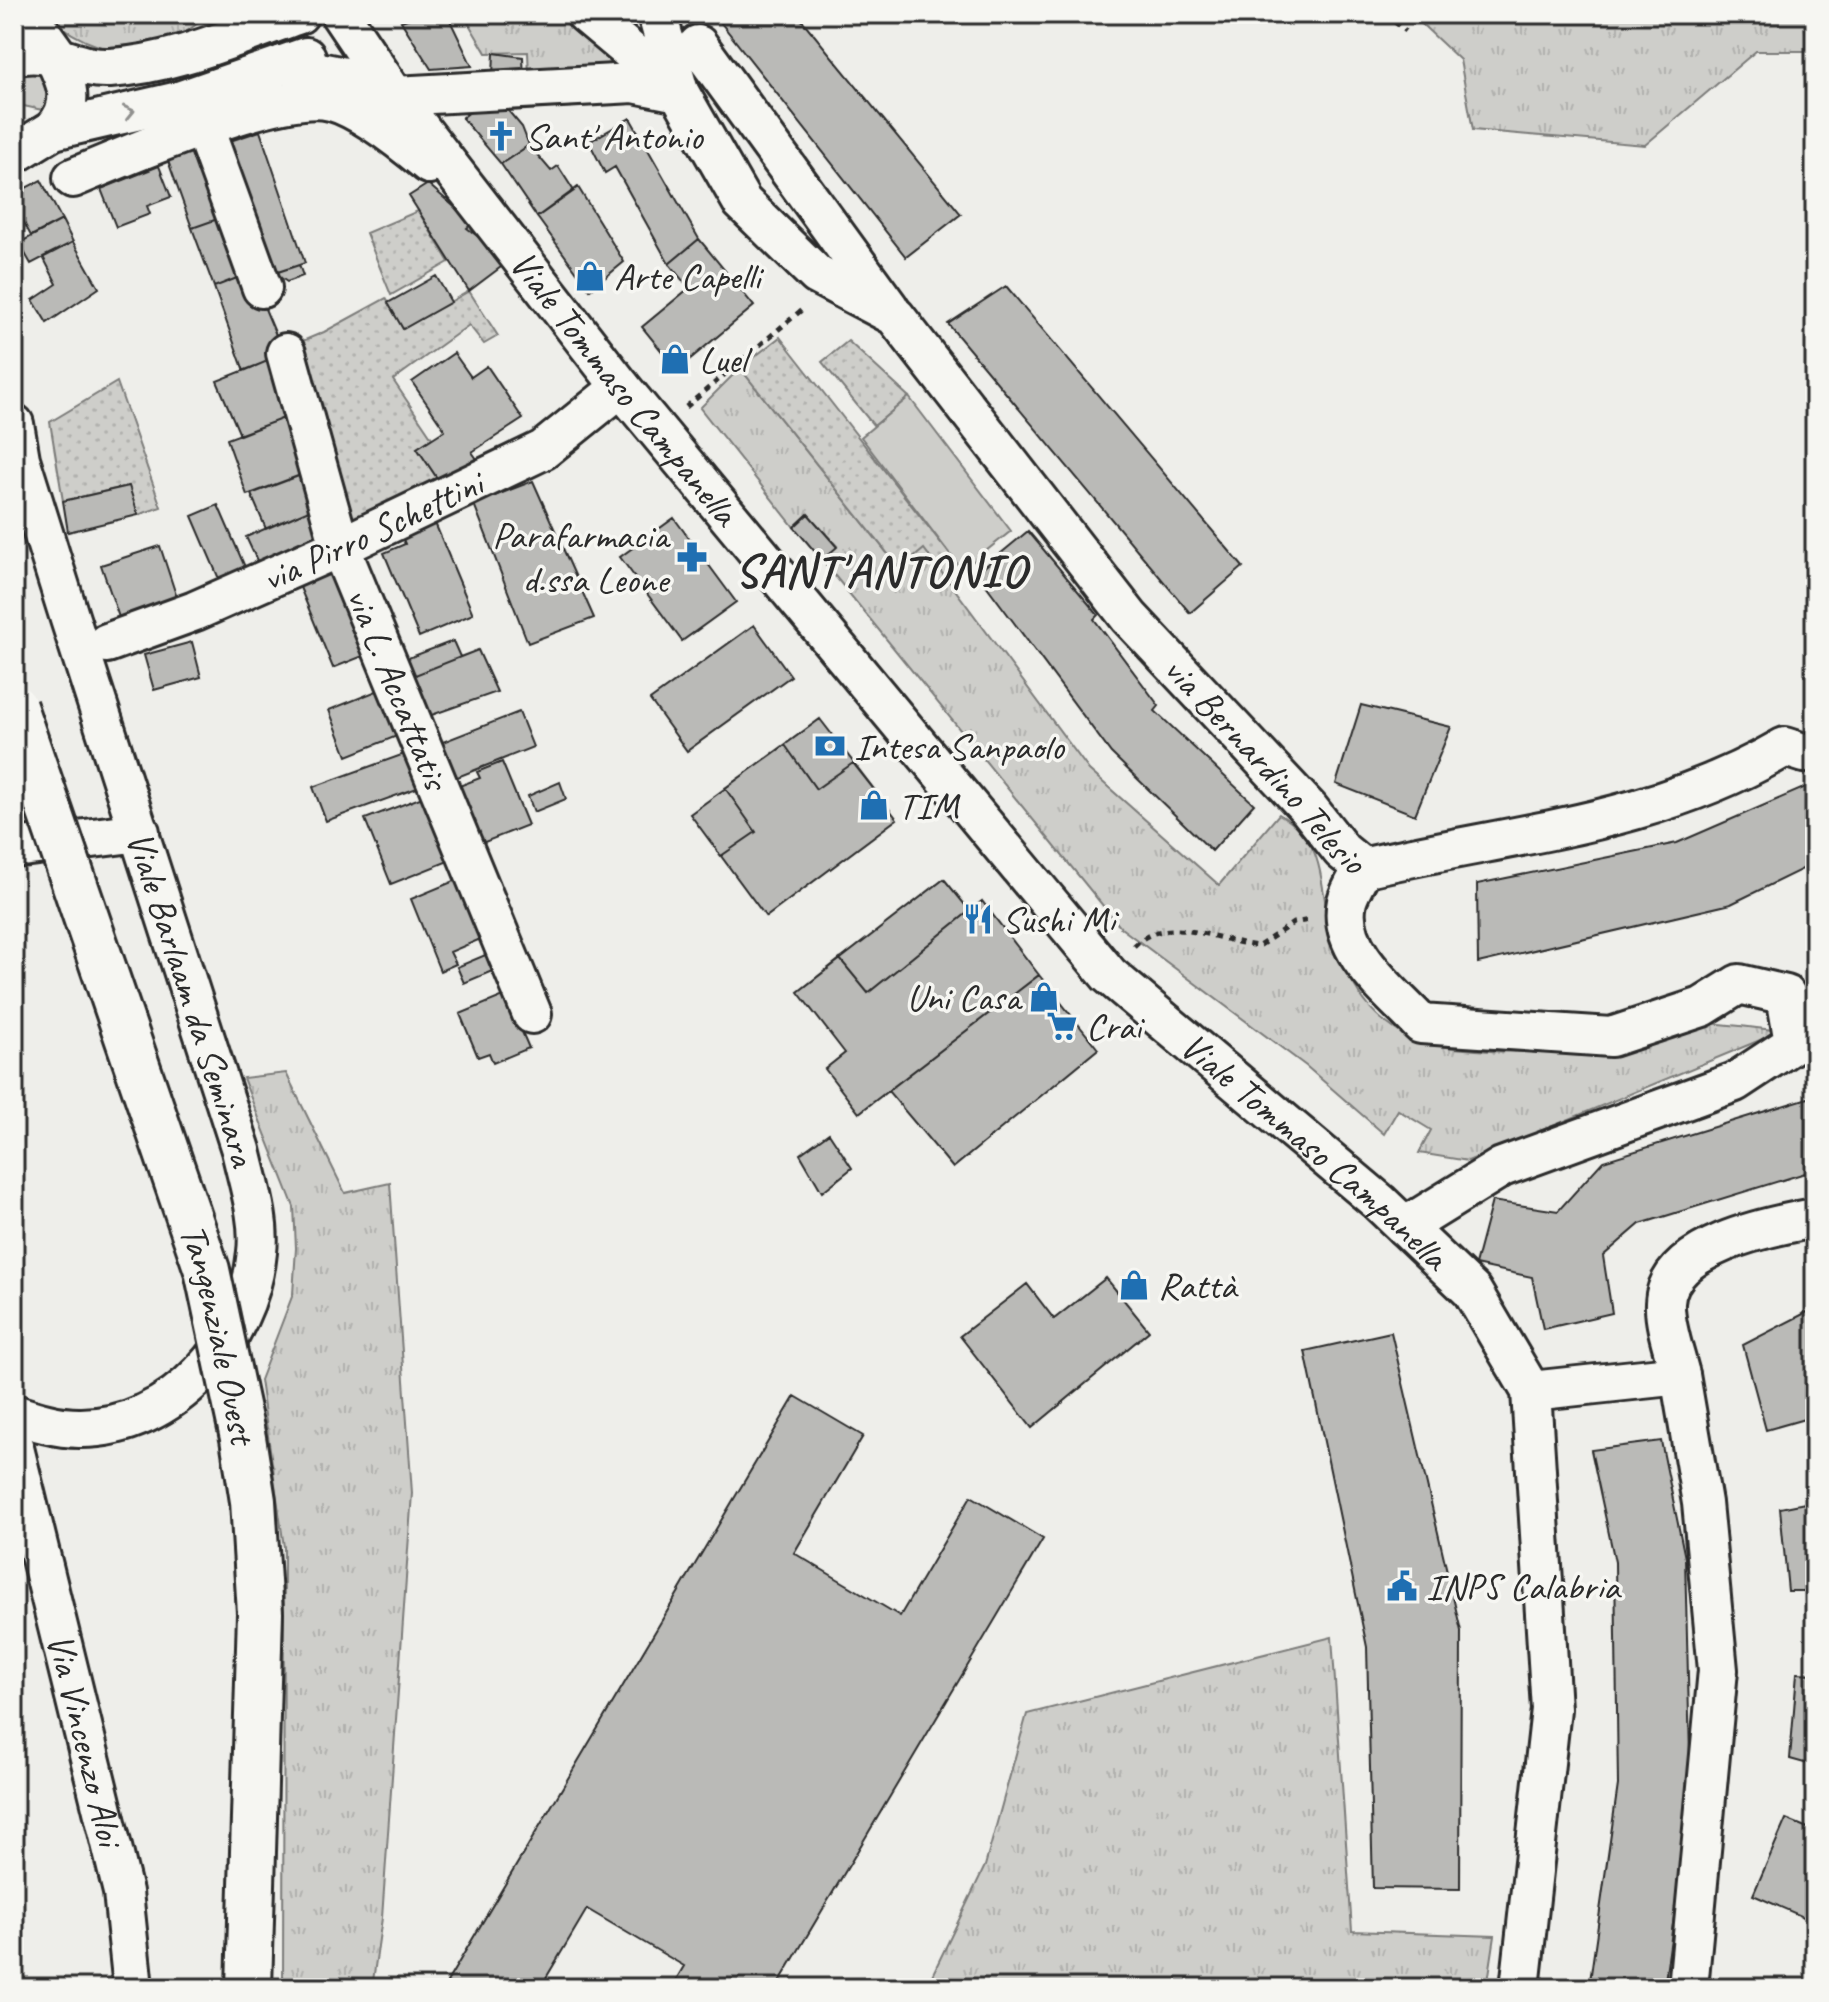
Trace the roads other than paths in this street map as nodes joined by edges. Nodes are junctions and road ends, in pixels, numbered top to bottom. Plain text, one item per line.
1 (24, 14) edge
2 (229, 14) edge
3 (299, 14) edge
4 (586, 14) edge
5 (657, 14) edge
6 (349, 27) edge
7 (698, 45) dead end
8 (33, 55) edge
9 (165, 60) junction
10 (283, 65) junction
11 (679, 92) junction
12 (395, 96) junction
13 (204, 128) junction
14 (53, 130) junction
15 (14, 154) edge
16 (73, 178) dead end
17 (483, 210) junction
18 (262, 288) dead end
19 (895, 316) junction
20 (286, 353) dead end
21 (621, 387) junction
22 (14, 424) edge
23 (340, 547) junction
24 (107, 643) dead end
25 (14, 707) edge
26 (1804, 753) dead end
27 (140, 832) junction
28 (14, 848) edge
29 (1363, 868) junction
30 (532, 1014) dead end
31 (1815, 1218) edge
32 (1405, 1227) junction
33 (1680, 1375) junction
34 (1531, 1391) junction
35 (14, 1414) edge
36 (14, 1448) edge
37 (133, 1988) edge
38 (249, 1988) edge
39 (1520, 1988) edge
40 (1688, 1988) edge

1 - 8 highway
2 - 9 street
3 - 9 street
4 - 11 street
5 - 11 street
6 - 10 street
6 - 12 street, Viale Tommaso Campanella
7 - 19 street
8 - 9 street
8 - 14 street
10 - 12 street
14 -> 10 street
11 - 12 street
11 - 19 street, via Bernardino Telesio
12 - 17 street, Viale Tommaso Campanella
13 - 16 street
13 - 17 street
13 - 18 street
14 - 15 street
17 - 21 street, Viale Tommaso Campanella
19 - 29 street, via Bernardino Telesio
20 - 23 street, via L. Accattatis
21 - 23 street, via Pirro Schettini
21 - 32 street, Viale Tommaso Campanella
22 - 27 street, Viale Barlaam da Seminara
23 - 24 street, via Pirro Schettini
23 - 30 street, via L. Accattatis
25 - 38 highway, Tangenziale Ovest, bridge
26 - 29 street
27 - 28 street
27 - 35 street, Viale Barlaam da Seminara
29 - 32 street, via Bernardino Telesio
31 - 33 street
32 - 34 street, Viale Tommaso Campanella
33 - 34 street
33 - 40 street
34 - 39 street, Viale Tommaso Campanella
36 - 37 street, Via Vincenzo Aloi

